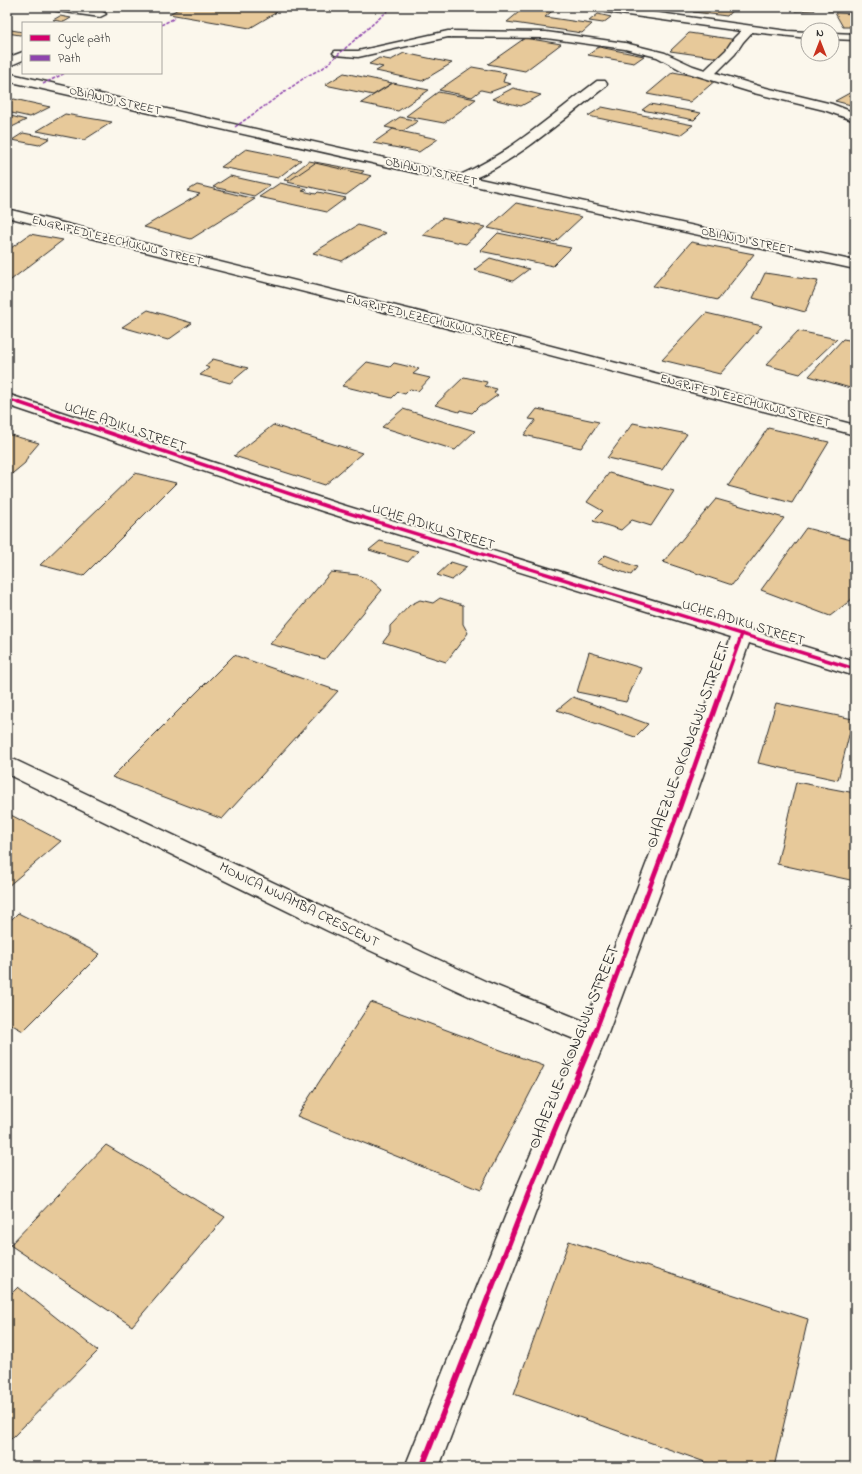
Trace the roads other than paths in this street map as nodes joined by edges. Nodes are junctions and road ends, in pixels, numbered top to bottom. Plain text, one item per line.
1 (51, 7) edge
2 (111, 7) edge
3 (592, 7) edge
4 (100, 14) junction
5 (85, 22) edge
6 (750, 29) junction
7 (800, 35) edge
8 (840, 36) edge
9 (855, 37) edge
10 (340, 53) dead end
11 (22, 56) edge
12 (7, 63) edge
13 (708, 74) junction
14 (7, 77) edge
15 (601, 84) dead end
16 (855, 117) edge
17 (461, 179) junction
18 (7, 213) edge
19 (855, 265) edge
20 (7, 399) edge
21 (855, 430) edge
22 (742, 634) junction
23 (855, 669) edge
24 (7, 766) edge
25 (594, 1036) junction
26 (422, 1467) edge

1 - 4 street
2 - 4 street
3 - 6 street
4 - 5 street
6 - 7 street
6 - 13 street
8 - 9 street
10 - 13 street
11 - 12 street
13 - 16 street
14 - 17 street, OBIANIDI STREET
15 - 17 street
17 - 19 street, OBIANIDI STREET
18 - 21 street, ENGR.IFEDI EZECHUKWU STREET
20 - 22 street, UCHE ADIKU STREET
22 - 23 street, UCHE ADIKU STREET
22 - 25 street, OHAEZUE OKONGWU STREET
24 - 25 street, MONICA NWAMBA CRESCENT
25 - 26 street, OHAEZUE OKONGWU STREET

